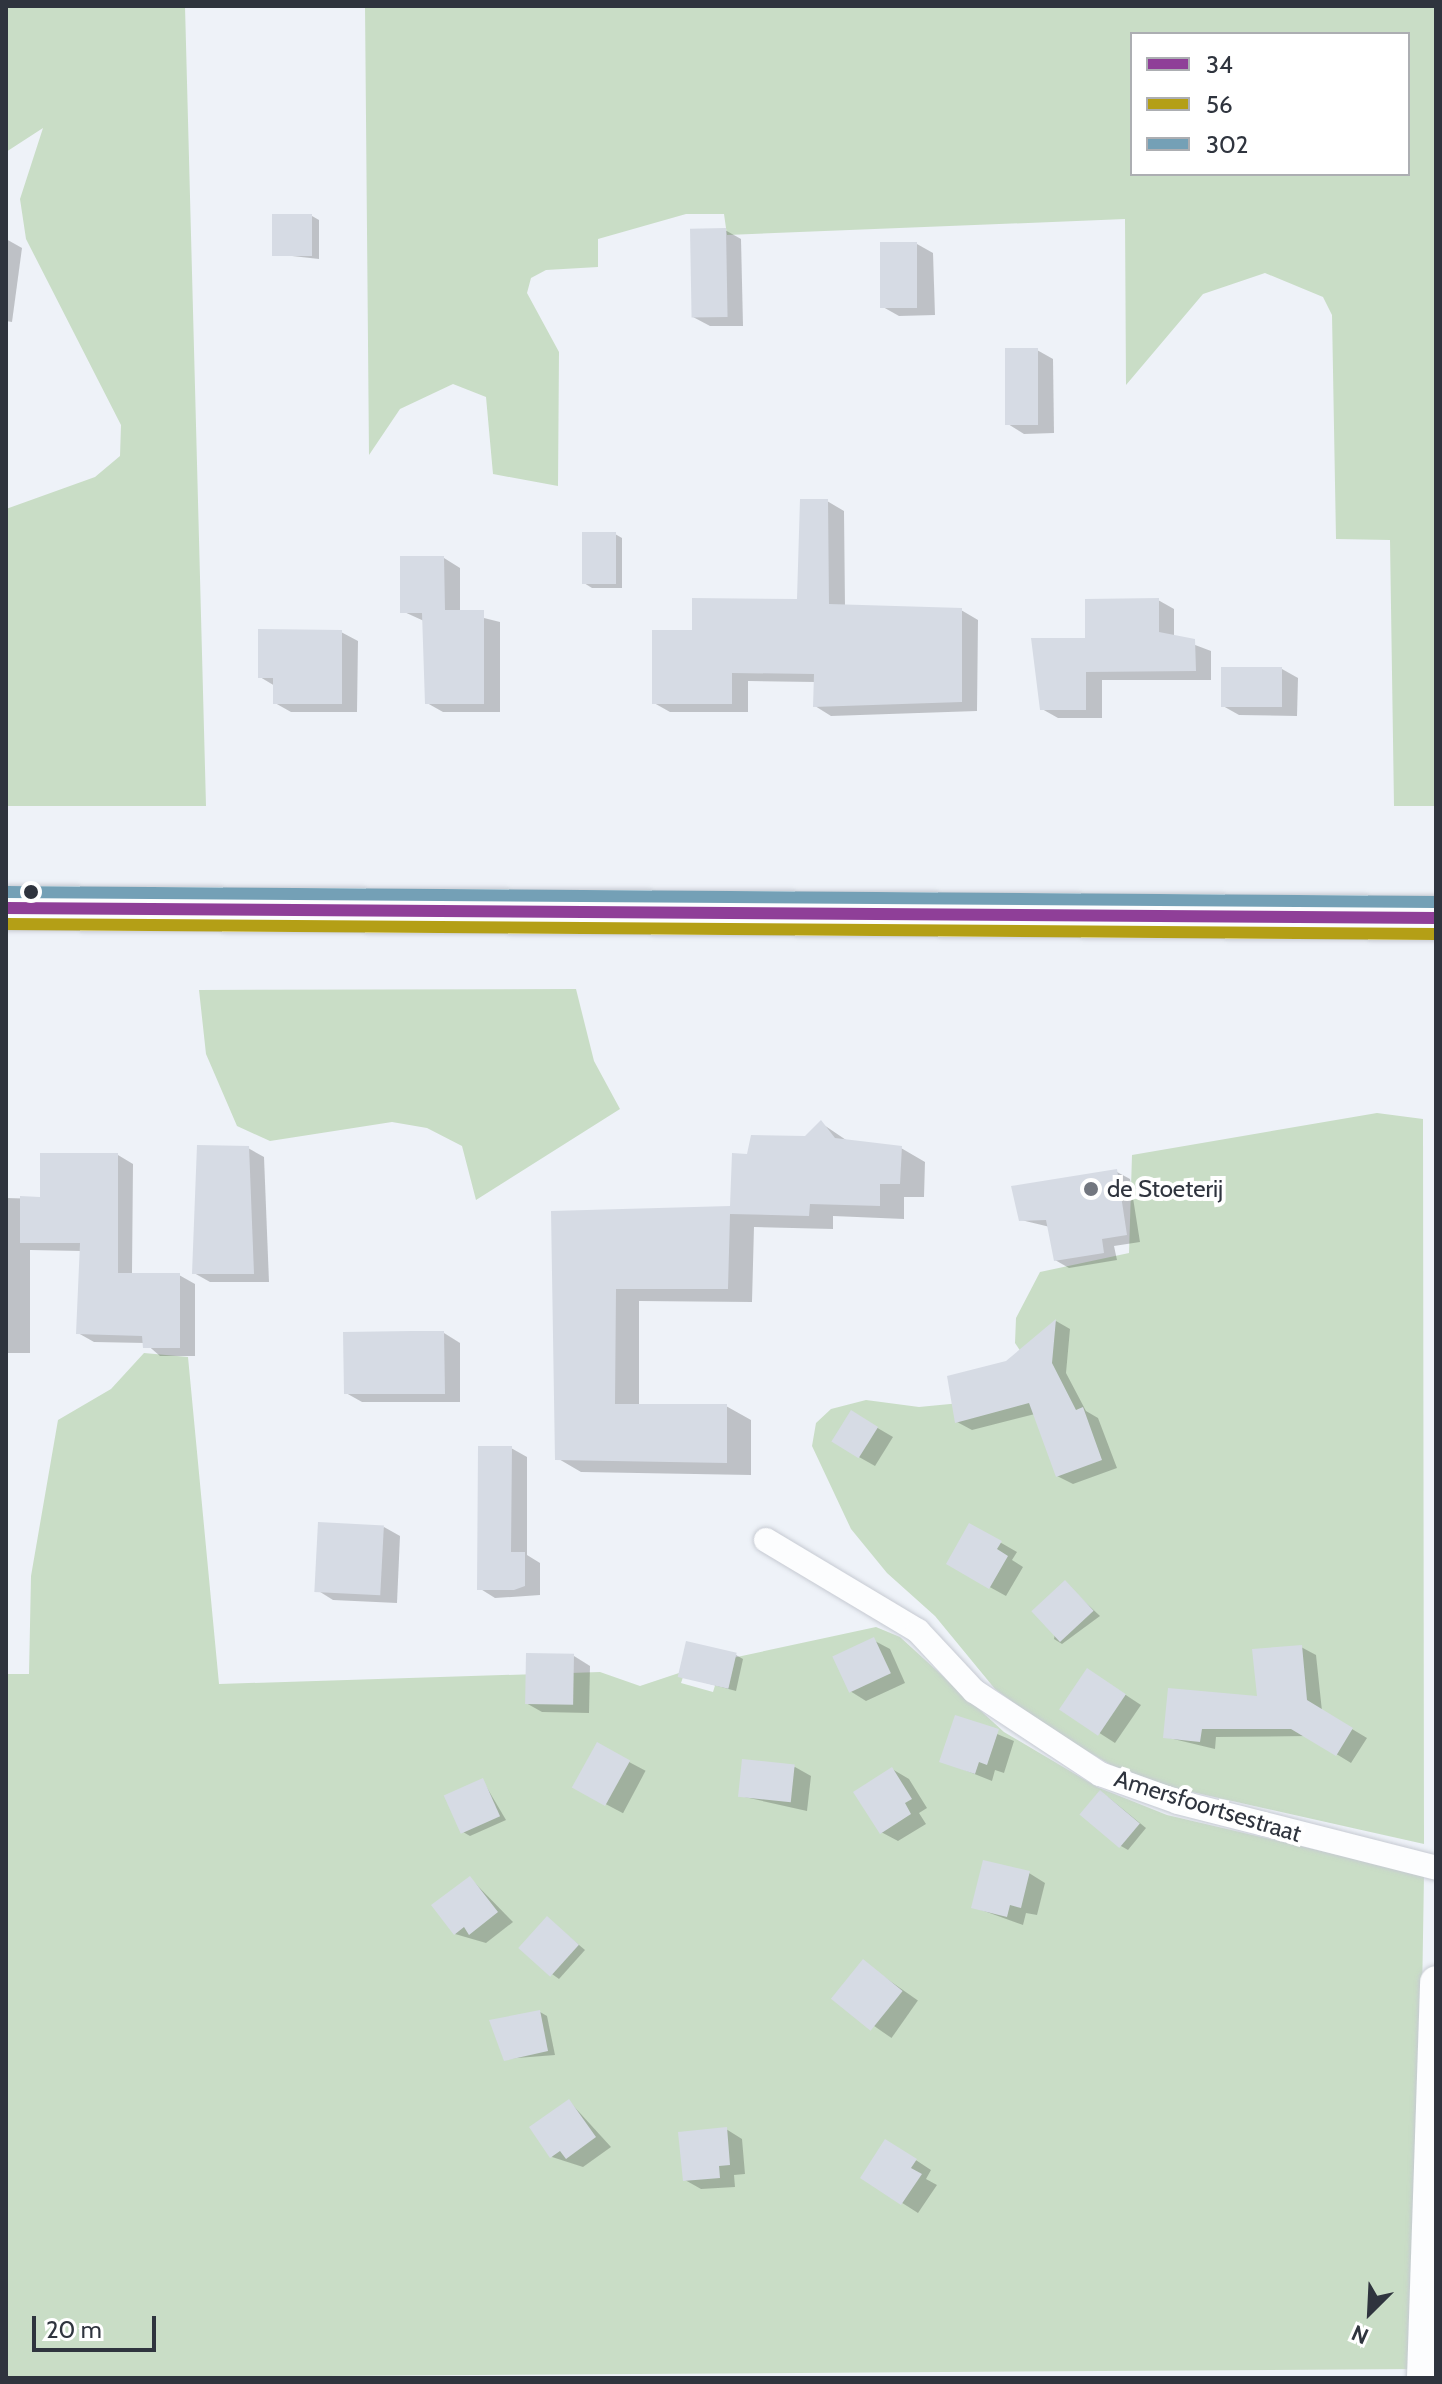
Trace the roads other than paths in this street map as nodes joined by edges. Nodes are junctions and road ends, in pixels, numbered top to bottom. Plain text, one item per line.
1 (6, 908) edge
2 (1436, 918) edge
3 (766, 1540) dead end
4 (1436, 1868) edge
5 (1436, 1982) edge
6 (1423, 2378) edge

1 - 2 main road
3 - 4 street, Amersfoortsestraat
5 - 6 street

